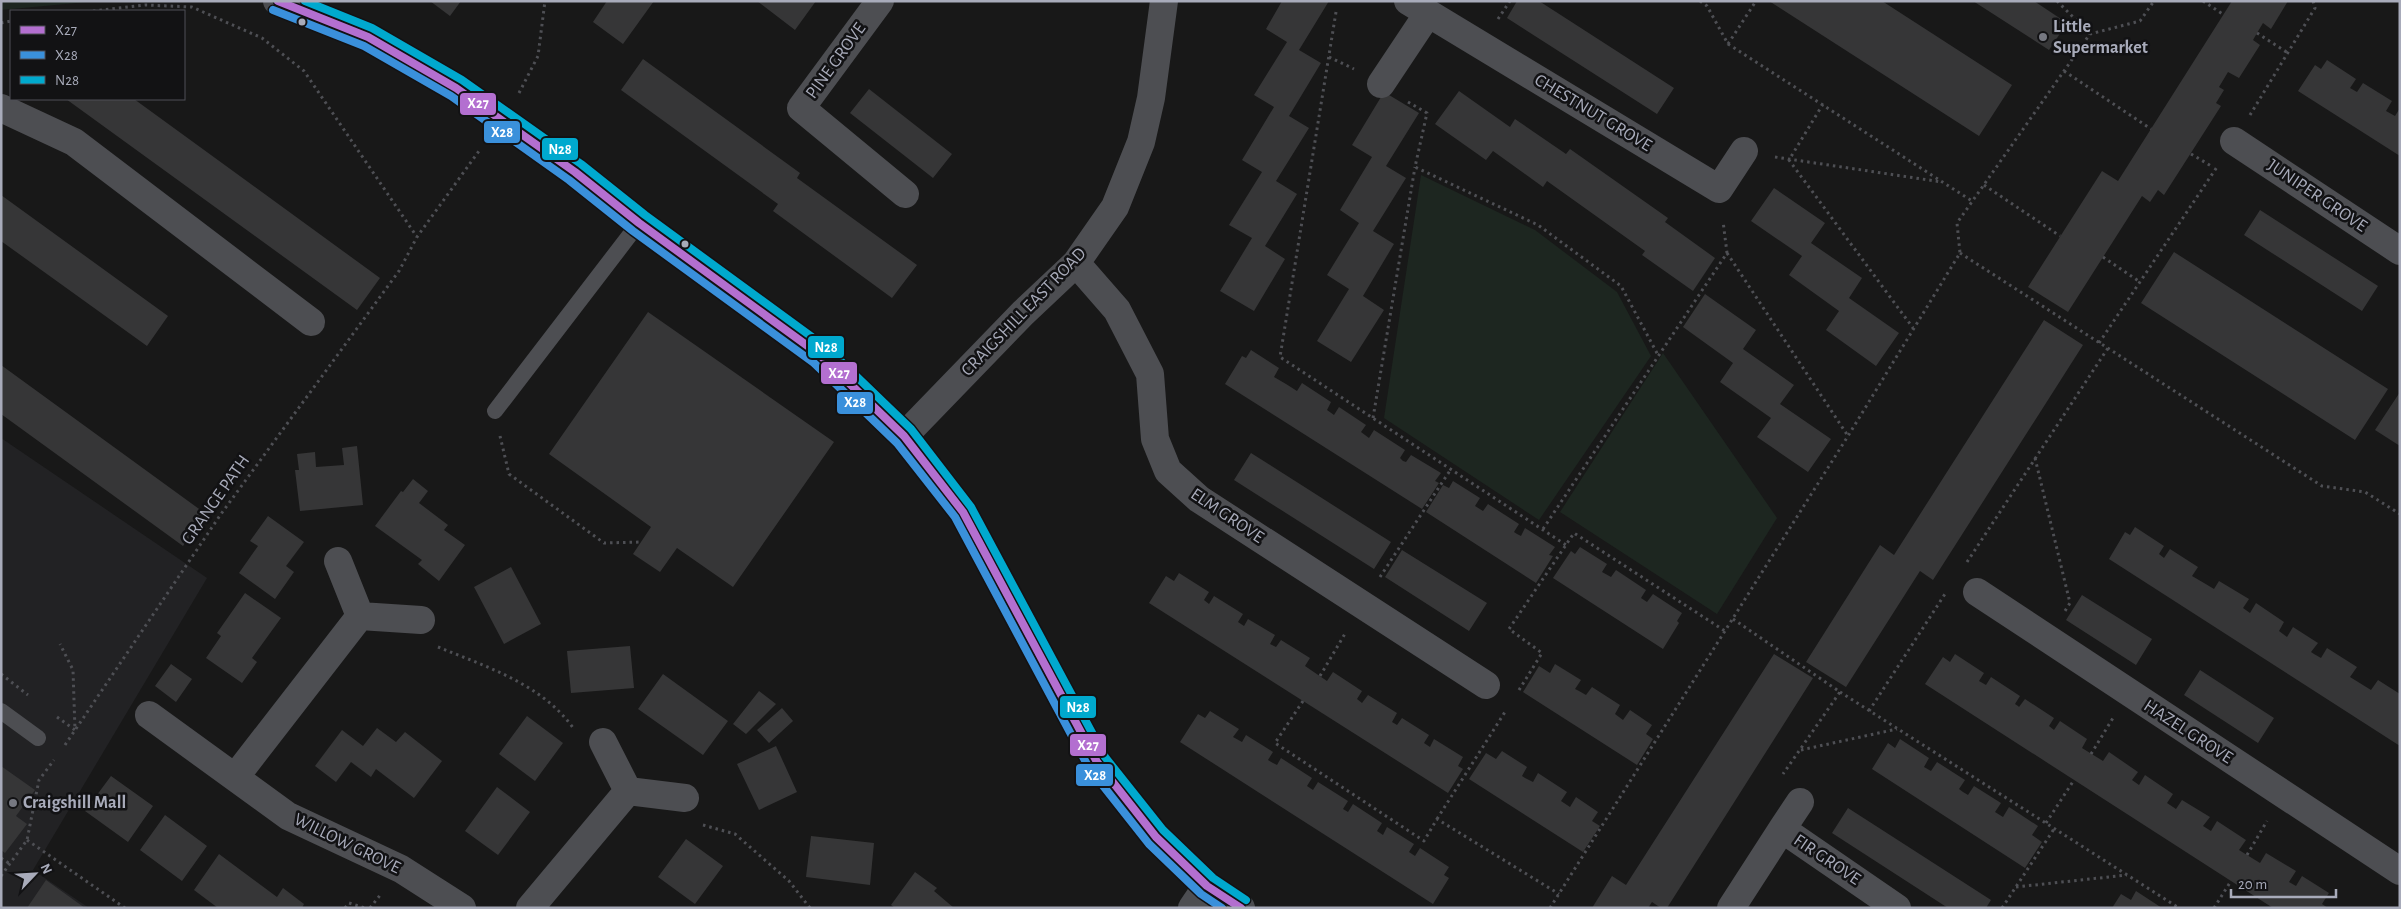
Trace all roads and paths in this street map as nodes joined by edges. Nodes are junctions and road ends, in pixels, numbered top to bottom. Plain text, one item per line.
1 (277, 1) edge
2 (545, 1) edge
3 (880, 1) edge
4 (1164, 1) edge
5 (1700, 1) edge
6 (1756, 1) edge
7 (2057, 1) edge
8 (2154, 1) edge
9 (2203, 1) edge
10 (2312, 1) edge
11 (1418, 8) edge
12 (102, 10) edge
13 (1336, 12) dead end
14 (2224, 15) dead end
15 (2257, 33) dead end
16 (2090, 34) junction
17 (1728, 44) junction
18 (2288, 53) junction
19 (1329, 57) junction
20 (1346, 64) dead end
21 (2064, 71) junction
22 (1381, 84) joint
23 (518, 96) dead end
24 (1823, 104) junction
25 (1, 108) edge
26 (2151, 129) dead end
27 (2234, 141) junction
28 (480, 151) dead end
29 (1744, 151) joint
30 (2191, 154) dead end
31 (1789, 160) junction
32 (1415, 167) junction
33 (2215, 169) junction
34 (1945, 183) junction
35 (1984, 185) junction
36 (1719, 189) junction
37 (906, 194) dead end
38 (1972, 200) junction
39 (639, 222) junction
40 (2060, 236) dead end
41 (417, 237) junction
42 (2400, 251) edge
43 (1727, 253) junction
44 (1960, 253) junction
45 (2103, 257) dead end
46 (1076, 262) junction
47 (2140, 282) junction
48 (311, 322) dead end
49 (1913, 329) junction
50 (2100, 343) junction
51 (2108, 348) junction
52 (1658, 355) junction
53 (495, 411) joint
54 (1373, 418) junction
55 (904, 436) junction
56 (1848, 436) junction
57 (2035, 458) junction
58 (1451, 469) junction
59 (2400, 514) edge
60 (1542, 529) junction
61 (641, 542) dead end
62 (338, 561) dead end
63 (1964, 565) dead end
64 (1948, 590) dead end
65 (1977, 592) dead end
66 (1362, 604) junction
67 (360, 616) junction
68 (1733, 618) junction
69 (421, 620) joint
70 (1725, 630) junction
71 (2047, 638) junction
72 (60, 644) dead end
73 (1, 674) edge
74 (1320, 676) dead end
75 (1486, 685) dead end
76 (1840, 692) junction
77 (2130, 693) junction
78 (31, 697) dead end
79 (1303, 701) dead end
80 (1, 711) edge
81 (1869, 711) junction
82 (53, 714) dead end
83 (150, 715) dead end
84 (1898, 729) junction
85 (75, 730) junction
86 (38, 738) dead end
87 (603, 742) joint
88 (1800, 750) junction
89 (60, 752) dead end
90 (2091, 754) dead end
91 (55, 759) dead end
92 (236, 776) junction
93 (1780, 778) dead end
94 (2074, 780) dead end
95 (628, 791) junction
96 (2284, 795) junction
97 (685, 798) joint
98 (1800, 802) dead end
99 (2046, 823) junction
100 (2054, 828) junction
101 (1782, 829) junction
102 (27, 840) junction
103 (2247, 855) dead end
104 (1, 858) edge
105 (10, 864) junction
106 (2400, 871) edge
107 (2127, 875) junction
108 (1, 876) edge
109 (2230, 881) dead end
110 (2016, 887) junction
111 (1559, 894) junction
112 (1200, 897) edge
113 (125, 908) edge
114 (345, 908) edge
115 (365, 908) edge
116 (462, 908) edge
117 (530, 908) edge
118 (810, 908) edge
119 (1241, 908) edge
120 (1550, 908) edge
121 (1731, 908) edge
122 (1896, 908) edge
123 (2002, 908) edge
124 (2179, 908) edge
125 (2214, 908) edge

1 - 39 street
2 - 23 path
3 - 37 street, PINE GROVE
4 - 46 street, CRAIGSHILL EAST ROAD
5 - 17 path
6 - 17 path
7 - 16 path
8 - 16 path
9 - 14 path
10 - 18 path
11 - 22 street, CHESTNUT GROVE
11 - 36 street, CHESTNUT GROVE
12 - 41 path
13 - 19 path
15 - 18 path
16 - 21 path
17 - 24 path
18 - 27 path
19 - 20 path
19 - 54 path
21 - 26 path
21 - 35 path
22 - 32 path
24 - 31 path
24 - 34 path
25 - 48 street
27 - 33 path
27 - 42 street, JUNIPER GROVE
28 - 41 path, GRANGE PATH
29 - 31 path
29 - 36 street
30 - 33 path
31 - 34 path
31 - 49 path
32 - 52 path
32 - 54 path
33 - 47 path
34 - 38 path
35 - 38 path
35 - 40 path
36 - 43 path
38 - 44 path
39 - 53 lane
39 - 55 street
41 - 85 path, GRANGE PATH
43 - 52 path
43 - 56 path
44 - 49 path
44 - 50 path
45 - 47 path
46 - 55 street, CRAIGSHILL EAST ROAD
46 - 66 street, ELM GROVE
47 - 50 path
49 - 56 path
50 - 51 path
51 - 57 path
51 - 59 path
52 - 60 path
53 - 61 path
54 - 58 path
55 - 112 street
56 - 68 path
57 - 63 path
57 - 71 path
58 - 60 path
58 - 66 path
60 - 70 path
62 - 67 street
64 - 81 path
65 - 71 street, HAZEL GROVE
66 - 74 path
66 - 75 street, ELM GROVE
67 - 69 street
67 - 92 street
68 - 70 path
68 - 76 path
69 - 87 path
70 - 111 path
71 - 77 street, HAZEL GROVE
72 - 85 path
73 - 78 path
76 - 81 path
76 - 88 path
77 - 90 path
77 - 96 street, HAZEL GROVE
79 - 111 path
80 - 86 lane
81 - 84 path
82 - 85 path
83 - 92 street, WILLOW GROVE
84 - 88 path
84 - 99 path
85 - 89 path, GRANGE PATH
87 - 95 street
88 - 93 path
91 - 102 path
92 - 116 street, WILLOW GROVE
94 - 99 path
95 - 97 street
95 - 117 street
96 - 103 path
96 - 106 street, HAZEL GROVE
97 - 118 path
98 - 101 street, FIR GROVE
99 - 100 path
100 - 107 path
100 - 110 path
101 - 121 street, FIR GROVE
101 - 122 street, FIR GROVE
102 - 105 path
102 - 113 path
104 - 105 path
105 - 108 path
107 - 110 path
107 - 124 path
109 - 125 path
110 - 123 path
111 - 120 path
112 - 119 street
114 - 115 path

